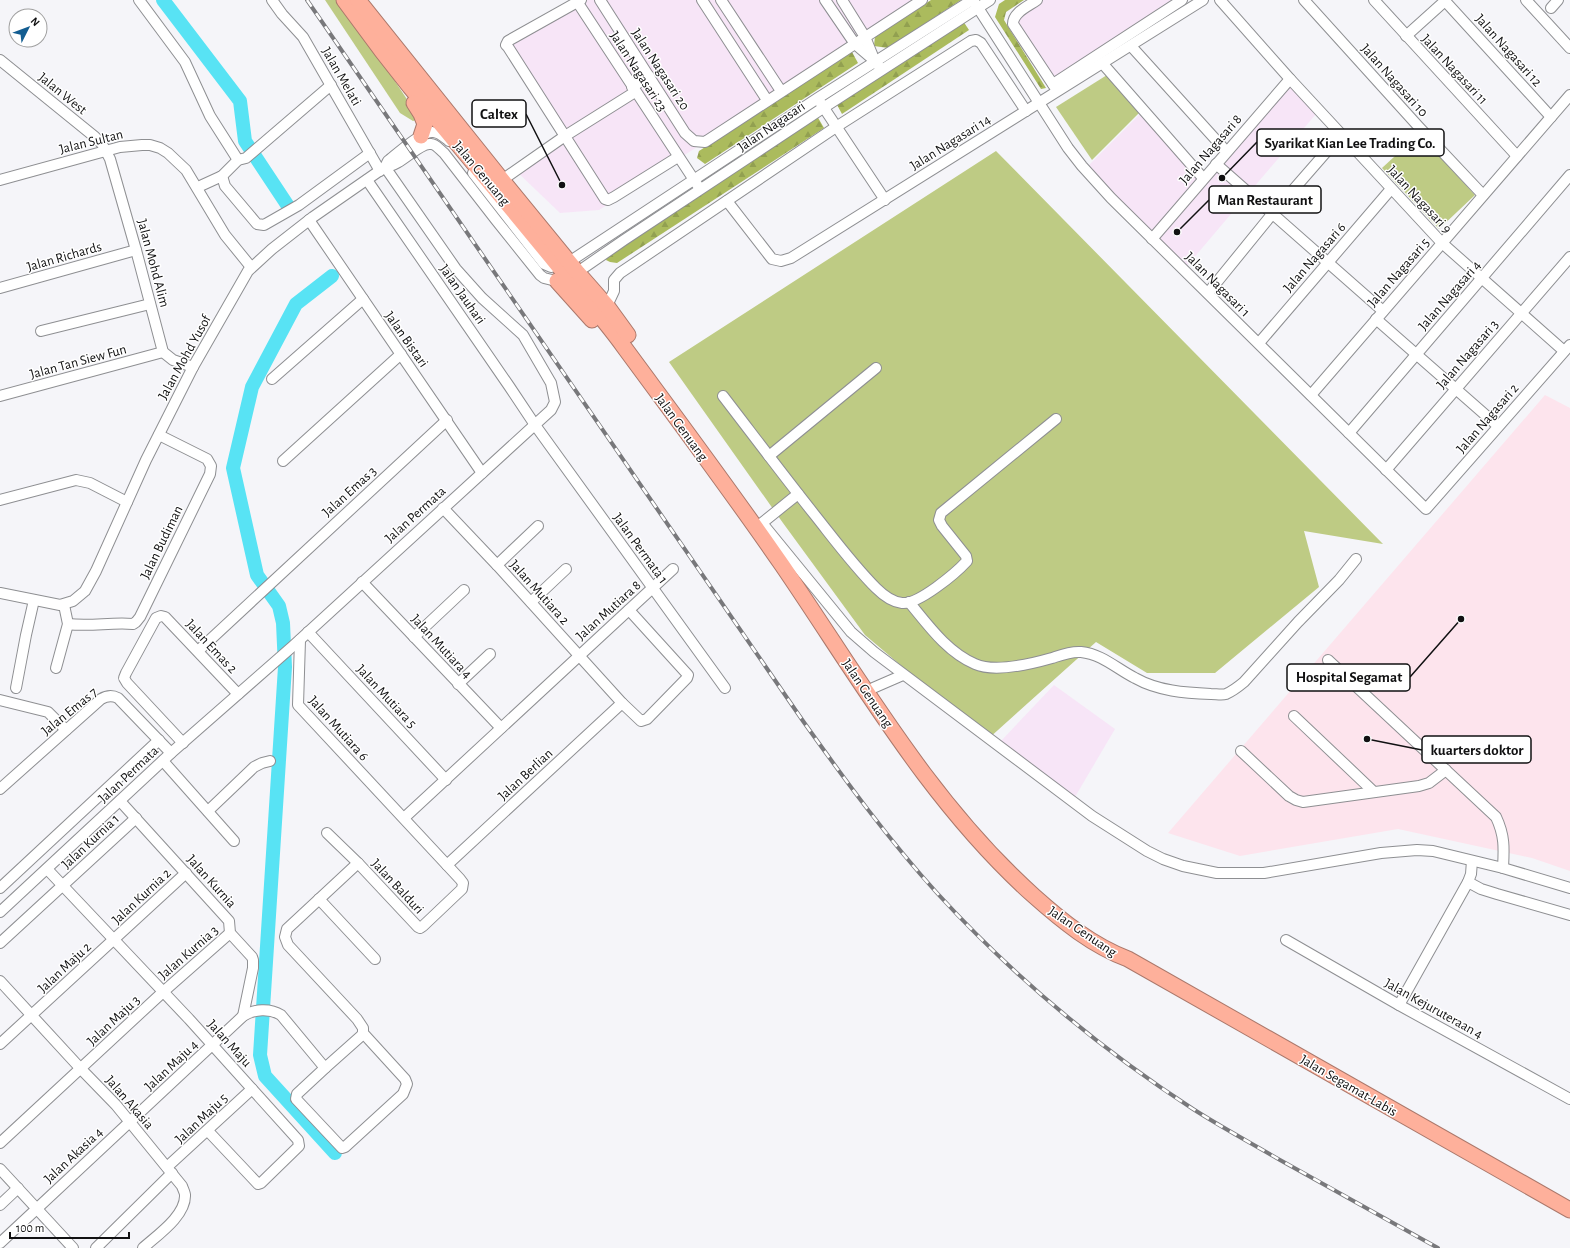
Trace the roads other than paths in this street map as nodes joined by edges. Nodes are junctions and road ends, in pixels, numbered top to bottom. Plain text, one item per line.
1 (139, 0) edge
2 (272, 0) edge
3 (344, 0) edge
4 (358, 0) edge
5 (600, 0) edge
6 (702, 0) edge
7 (721, 0) edge
8 (826, 0) edge
9 (842, 0) edge
10 (922, 0) edge
11 (990, 0) edge
12 (1037, 0) edge
13 (1182, 0) edge
14 (1203, 0) edge
15 (1220, 0) edge
16 (1304, 0) edge
17 (1374, 0) edge
18 (1446, 0) edge
19 (1526, 0) edge
20 (1558, 0) edge
21 (578, 1) edge
22 (974, 3) edge
23 (1168, 4) edge
24 (1551, 8) dead end
25 (1177, 17) junction
26 (1406, 36) junction
27 (865, 37) junction
28 (855, 44) junction
29 (1131, 46) junction
30 (1570, 48) edge
31 (380, 50) junction
32 (0, 60) edge
33 (876, 62) junction
34 (1103, 64) junction
35 (882, 71) junction
36 (649, 76) junction
37 (1290, 79) junction
38 (331, 85) junction
39 (1056, 88) junction
40 (633, 90) junction
41 (781, 91) junction
42 (1570, 96) edge
43 (818, 98) junction
44 (767, 100) junction
45 (1038, 103) junction
46 (823, 108) junction
47 (1026, 111) junction
48 (1551, 118) junction
49 (836, 127) junction
50 (1341, 135) junction
51 (421, 136) junction
52 (565, 136) junction
53 (106, 150) junction
54 (1226, 151) junction
55 (370, 153) junction
56 (1517, 156) junction
57 (678, 158) junction
58 (242, 159) junction
59 (1216, 164) junction
60 (382, 169) junction
61 (1570, 175) edge
62 (222, 176) junction
63 (1204, 178) junction
64 (0, 180) edge
65 (367, 180) junction
66 (502, 180) junction
67 (694, 180) junction
68 (198, 187) junction
69 (700, 189) junction
70 (1391, 189) junction
71 (1483, 195) junction
72 (884, 200) junction
73 (728, 201) junction
74 (1273, 213) junction
75 (309, 220) junction
76 (1152, 239) junction
77 (1442, 243) junction
78 (136, 250) junction
79 (1570, 257) edge
80 (1328, 262) junction
81 (251, 267) junction
82 (566, 272) junction
83 (1481, 279) junction
84 (0, 288) edge
85 (1208, 293) junction
86 (363, 299) junction
87 (150, 304) junction
88 (607, 306) junction
89 (1521, 314) junction
90 (1380, 315) junction
91 (40, 331) dead end
92 (1259, 344) junction
93 (1567, 348) edge
94 (163, 352) junction
95 (1417, 353) junction
96 (401, 354) junction
97 (193, 367) junction
98 (876, 368) dead end
99 (272, 379) dead end
100 (1456, 388) junction
101 (1311, 395) junction
102 (0, 396) edge
103 (723, 396) dead end
104 (555, 402) joint
105 (447, 420) junction
106 (1056, 420) dead end
107 (535, 425) junction
108 (1498, 426) junction
109 (1349, 433) junction
110 (159, 435) junction
111 (769, 456) junction
112 (283, 461) dead end
113 (1386, 470) junction
114 (482, 473) junction
115 (798, 494) junction
116 (0, 500) edge
117 (127, 502) junction
118 (443, 508) junction
119 (1426, 509) joint
120 (762, 523) junction
121 (538, 526) dead end
122 (1356, 559) dead end
123 (497, 565) junction
124 (566, 569) dead end
125 (673, 569) dead end
126 (362, 582) junction
127 (652, 588) junction
128 (464, 590) dead end
129 (0, 593) edge
130 (34, 600) junction
131 (531, 602) junction
132 (909, 602) junction
133 (64, 604) junction
134 (629, 610) junction
135 (68, 624) junction
136 (308, 632) junction
137 (414, 637) junction
138 (296, 643) junction
139 (198, 651) junction
140 (490, 654) dead end
141 (579, 655) junction
142 (1328, 660) dead end
143 (56, 668) dead end
144 (903, 675) junction
145 (458, 684) junction
146 (16, 688) dead end
147 (724, 688) dead end
148 (870, 691) junction
149 (238, 694) junction
150 (0, 700) edge
151 (622, 703) junction
152 (1294, 716) dead end
153 (501, 728) junction
154 (66, 730) junction
155 (159, 740) junction
156 (183, 743) junction
157 (1241, 751) dead end
158 (171, 753) junction
159 (163, 761) junction
160 (270, 761) dead end
161 (1446, 770) junction
162 (446, 780) junction
163 (1, 787) edge
164 (1374, 792) junction
165 (120, 801) junction
166 (208, 811) junction
167 (136, 818) junction
168 (404, 818) junction
169 (327, 833) dead end
170 (234, 841) dead end
171 (1472, 861) junction
172 (358, 863) junction
173 (447, 865) junction
174 (1503, 868) junction
175 (47, 869) junction
176 (186, 873) junction
177 (1468, 882) junction
178 (63, 885) junction
179 (0, 888) edge
180 (1570, 888) edge
181 (319, 899) junction
182 (0, 912) edge
183 (1570, 915) edge
184 (230, 933) junction
185 (114, 939) junction
186 (1286, 940) dead end
187 (0, 943) edge
188 (375, 959) dead end
189 (1128, 960) joint
190 (0, 981) edge
191 (163, 992) junction
192 (1399, 1004) junction
193 (32, 1015) junction
194 (243, 1016) junction
195 (363, 1033) junction
196 (0, 1044) edge
197 (213, 1045) junction
198 (325, 1068) junction
199 (81, 1069) junction
200 (252, 1089) junction
201 (1570, 1099) edge
202 (129, 1122) junction
203 (208, 1131) junction
204 (0, 1143) edge
205 (0, 1169) edge
206 (170, 1170) junction
207 (18, 1188) junction
208 (0, 1205) edge
209 (36, 1208) junction
210 (1570, 1210) edge
211 (105, 1240) junction
212 (0, 1243) edge
213 (73, 1248) edge
214 (96, 1248) edge
215 (112, 1248) edge
216 (142, 1248) edge

1 - 58 street
2 - 38 street, Jalan Melati
3 - 31 highway, Jalan Genuang
4 - 66 highway, Jalan Genuang
5 - 36 street, Jalan Nagasari 20
6 - 44 street
7 - 41 street
8 - 28 street
9 - 27 street
10 - 27 street
11 - 22 street, Jalan Nagasari
12 - 39 street
13 - 23 street, Jalan Nagasari 14
14 - 25 street, Jalan Nagasari 14
15 - 37 street, Jalan Nagasari 9
16 - 71 street, Jalan Nagasari 10
17 - 26 street, Jalan Nagasari 11
18 - 26 street
18 - 48 street, Jalan Nagasari 12
19 - 30 street
20 - 24 street
21 - 40 street, Jalan Nagasari 23
21 - 52 street
22 - 33 street, Jalan Nagasari
22 - 35 street, Jalan Nagasari
22 - 45 street, Jalan Nagasari 1
23 - 25 street
23 - 39 street, Jalan Nagasari 14
25 - 29 street, Jalan Nagasari 14
26 - 56 street, Jalan Nagasari 11
27 - 28 street
27 - 33 street
28 - 33 street
28 - 41 street
29 - 34 street, Jalan Nagasari 14
29 - 54 street
31 - 51 highway
31 - 82 highway, Jalan Genuang
32 - 53 street, Jalan West
33 - 35 street
33 - 43 street, Jalan Nagasari
34 - 39 street, Jalan Nagasari 14
34 - 63 street
35 - 46 street, Jalan Nagasari
36 - 40 street
36 - 44 street, Jalan Nagasari 20
37 - 50 street, Jalan Nagasari 9
37 - 54 street, Jalan Nagasari 8
38 - 55 street, Jalan Melati
38 - 58 street
39 - 45 street, Jalan Nagasari 14
40 - 52 street
40 - 57 street, Jalan Nagasari 23
41 - 44 street
42 - 48 street, Jalan Nagasari 5
43 - 46 street
43 - 67 street, Jalan Nagasari
45 - 47 street, Jalan Nagasari 14
45 - 76 street, Jalan Nagasari 1
46 - 49 street
46 - 69 street, Jalan Nagasari
47 - 49 street
47 - 72 street, Jalan Nagasari 14
48 - 56 street, Jalan Nagasari 5
49 - 72 street
49 - 73 street
50 - 70 street, Jalan Nagasari 9
50 - 74 street
51 - 60 street
51 - 82 street
52 - 57 street
52 - 66 street
53 - 64 street, Jalan Sultan
53 - 68 street, Jalan Sultan
53 - 78 street, Jalan Mohd Alim
54 - 59 street, Jalan Nagasari 8
55 - 60 street, Jalan Melati
55 - 62 street
56 - 71 street, Jalan Nagasari 5
57 - 67 street, Jalan Nagasari 23
58 - 62 street
59 - 63 street, Jalan Nagasari 8
59 - 74 street
60 - 65 street, Jalan Mohd Yusof
60 - 82 street
60 - 104 street, Jalan Melati
61 - 83 street, Jalan Nagasari 4
62 - 68 street
63 - 76 street, Jalan Nagasari 8
65 - 75 street, Jalan Mohd Yusof
65 - 107 street, Jalan Jauhari
66 - 82 highway, Jalan Genuang
67 - 69 street, Jalan Nagasari 23
67 - 82 street, Jalan Nagasari
68 - 81 street, Jalan Sultan
69 - 82 street, Jalan Nagasari
70 - 77 street, Jalan Nagasari 9
70 - 80 street, Jalan Nagasari 6
71 - 77 street, Jalan Nagasari 5
72 - 73 street, Jalan Nagasari 14
73 - 88 street
74 - 80 street
74 - 85 street
75 - 81 street, Jalan Mohd Yusof
75 - 86 street, Jalan Bistari
76 - 85 street, Jalan Nagasari 1
77 - 83 street, Jalan Nagasari 9
77 - 90 street, Jalan Nagasari 5
78 - 84 street, Jalan Richards
78 - 87 street, Jalan Mohd Alim
79 - 89 street, Jalan Nagasari 3
80 - 90 street
80 - 92 street, Jalan Nagasari 6
81 - 97 street, Jalan Mohd Yusof
82 - 88 highway, Jalan Genuang
82 - 148 highway, Jalan Genuang
83 - 89 street, Jalan Nagasari 9
83 - 95 street, Jalan Nagasari 4
85 - 92 street, Jalan Nagasari 1
86 - 96 street, Jalan Bistari
86 - 99 street
87 - 91 street
87 - 94 street, Jalan Mohd Alim
88 - 120 highway, Jalan Genuang
89 - 93 street, Jalan Nagasari 9
89 - 100 street, Jalan Nagasari 3
90 - 95 street
90 - 101 street, Jalan Nagasari 5
92 - 101 street, Jalan Nagasari 1
93 - 108 street, Jalan Nagasari 2
94 - 97 street
94 - 102 street, Jalan Tan Siew Fun
95 - 100 street
95 - 109 street, Jalan Nagasari 4
96 - 105 street, Jalan Bistari
96 - 112 street
97 - 110 street, Jalan Mohd Yusof
98 - 111 street
100 - 108 street
100 - 113 street, Jalan Nagasari 3
101 - 109 street, Jalan Nagasari 1
103 - 111 street
104 - 107 street, Jalan Permata
105 - 114 street, Jalan Bistari
105 - 139 street, Jalan Emas 3
106 - 132 street
107 - 114 street, Jalan Permata
107 - 127 street, Jalan Permata 1
108 - 119 street, Jalan Nagasari 2
109 - 113 street, Jalan Nagasari 1
110 - 117 street, Jalan Mohd Yusof
110 - 135 street, Jalan Budiman
111 - 115 street
113 - 119 street, Jalan Nagasari 1
114 - 118 street, Jalan Permata
115 - 120 street
115 - 132 street
116 - 117 street
117 - 133 street, Jalan Mohd Yusof
118 - 123 street, Jalan Mutiara 2
118 - 126 street, Jalan Permata
120 - 144 street
120 - 148 highway, Jalan Genuang
121 - 123 street
122 - 132 street
123 - 131 street, Jalan Mutiara 2
124 - 131 street
125 - 127 street, Jalan Mutiara 8
126 - 136 street, Jalan Permata
126 - 137 street, Jalan Mutiara 4
127 - 134 street, Jalan Mutiara 8
127 - 147 street, Jalan Permata 1
128 - 137 street
129 - 130 street
130 - 133 street
130 - 146 street
131 - 141 street, Jalan Mutiara 2
133 - 135 street
134 - 141 street, Jalan Mutiara 8
134 - 151 street
135 - 143 street
136 - 138 street, Jalan Permata
136 - 162 street, Jalan Mutiara 5
137 - 145 street, Jalan Mutiara 4
138 - 149 street, Jalan Permata
138 - 168 street, Jalan Mutiara 6
139 - 149 street, Jalan Emas 2
139 - 156 street, Jalan Emas 2
140 - 145 street
141 - 151 street
141 - 153 street
142 - 161 street
144 - 148 street
144 - 171 street
145 - 153 street, Jalan Mutiara 4
148 - 189 highway, Jalan Genuang
149 - 156 street, Jalan Permata
150 - 154 street
151 - 173 street, Jalan Berlian
152 - 164 street
153 - 162 street
154 - 155 street, Jalan Emas 7
154 - 163 street, Jalan Emas 7
155 - 158 street, Jalan Emas 7
155 - 179 street
156 - 158 street, Jalan Permata
157 - 164 street
158 - 159 street, Jalan Permata
159 - 165 street, Jalan Permata
159 - 166 street
160 - 166 street
161 - 164 street
161 - 174 street
162 - 168 street
165 - 167 street, Jalan Kurnia
165 - 175 street, Jalan Permata
166 - 170 street
167 - 176 street, Jalan Kurnia
167 - 178 street, Jalan Kurnia 1
168 - 173 street, Jalan Mutiara 6
169 - 172 street, Jalan Balduri
171 - 174 street
171 - 177 street
172 - 173 street, Jalan Balduri
172 - 181 street
174 - 180 street
175 - 178 street, Jalan Maju
175 - 182 street, Jalan Permata
176 - 184 street, Jalan Kurnia
176 - 185 street, Jalan Kurnia 2
177 - 183 street
177 - 192 street
178 - 185 street, Jalan Maju
178 - 187 street, Jalan Kurnia 1
181 - 188 street
181 - 195 street
184 - 191 street, Jalan Kurnia 3
184 - 194 street, Jalan Kurnia
185 - 191 street, Jalan Maju
185 - 193 street, Jalan Maju 2
186 - 192 street, Jalan Kejuruteraan 4
189 - 210 highway, Jalan Segamat-Labis
190 - 193 street, Jalan Akasia
191 - 197 street, Jalan Maju
191 - 199 street, Jalan Maju 3
192 - 201 street, Jalan Kejuruteraan 4
193 - 196 street, Jalan Maju 2
193 - 199 street, Jalan Akasia
194 - 197 street, Jalan Maju 4
194 - 198 street
195 - 198 street
195 - 198 street
197 - 200 street, Jalan Maju
197 - 202 street, Jalan Maju 4
199 - 202 street, Jalan Akasia
199 - 204 street, Jalan Maju 3
200 - 203 street, Jalan Maju 5
200 - 203 street, Jalan Maju
202 - 206 street, Jalan Akasia
202 - 209 street, Jalan Akasia 4
203 - 206 street, Jalan Maju 5
205 - 207 street
206 - 211 street, Jalan Maju 5
206 - 216 street, Jalan Akasia
207 - 208 street
207 - 209 street
209 - 212 street, Jalan Akasia 4
209 - 213 street
211 - 214 street, Jalan Maju 5
211 - 215 street

